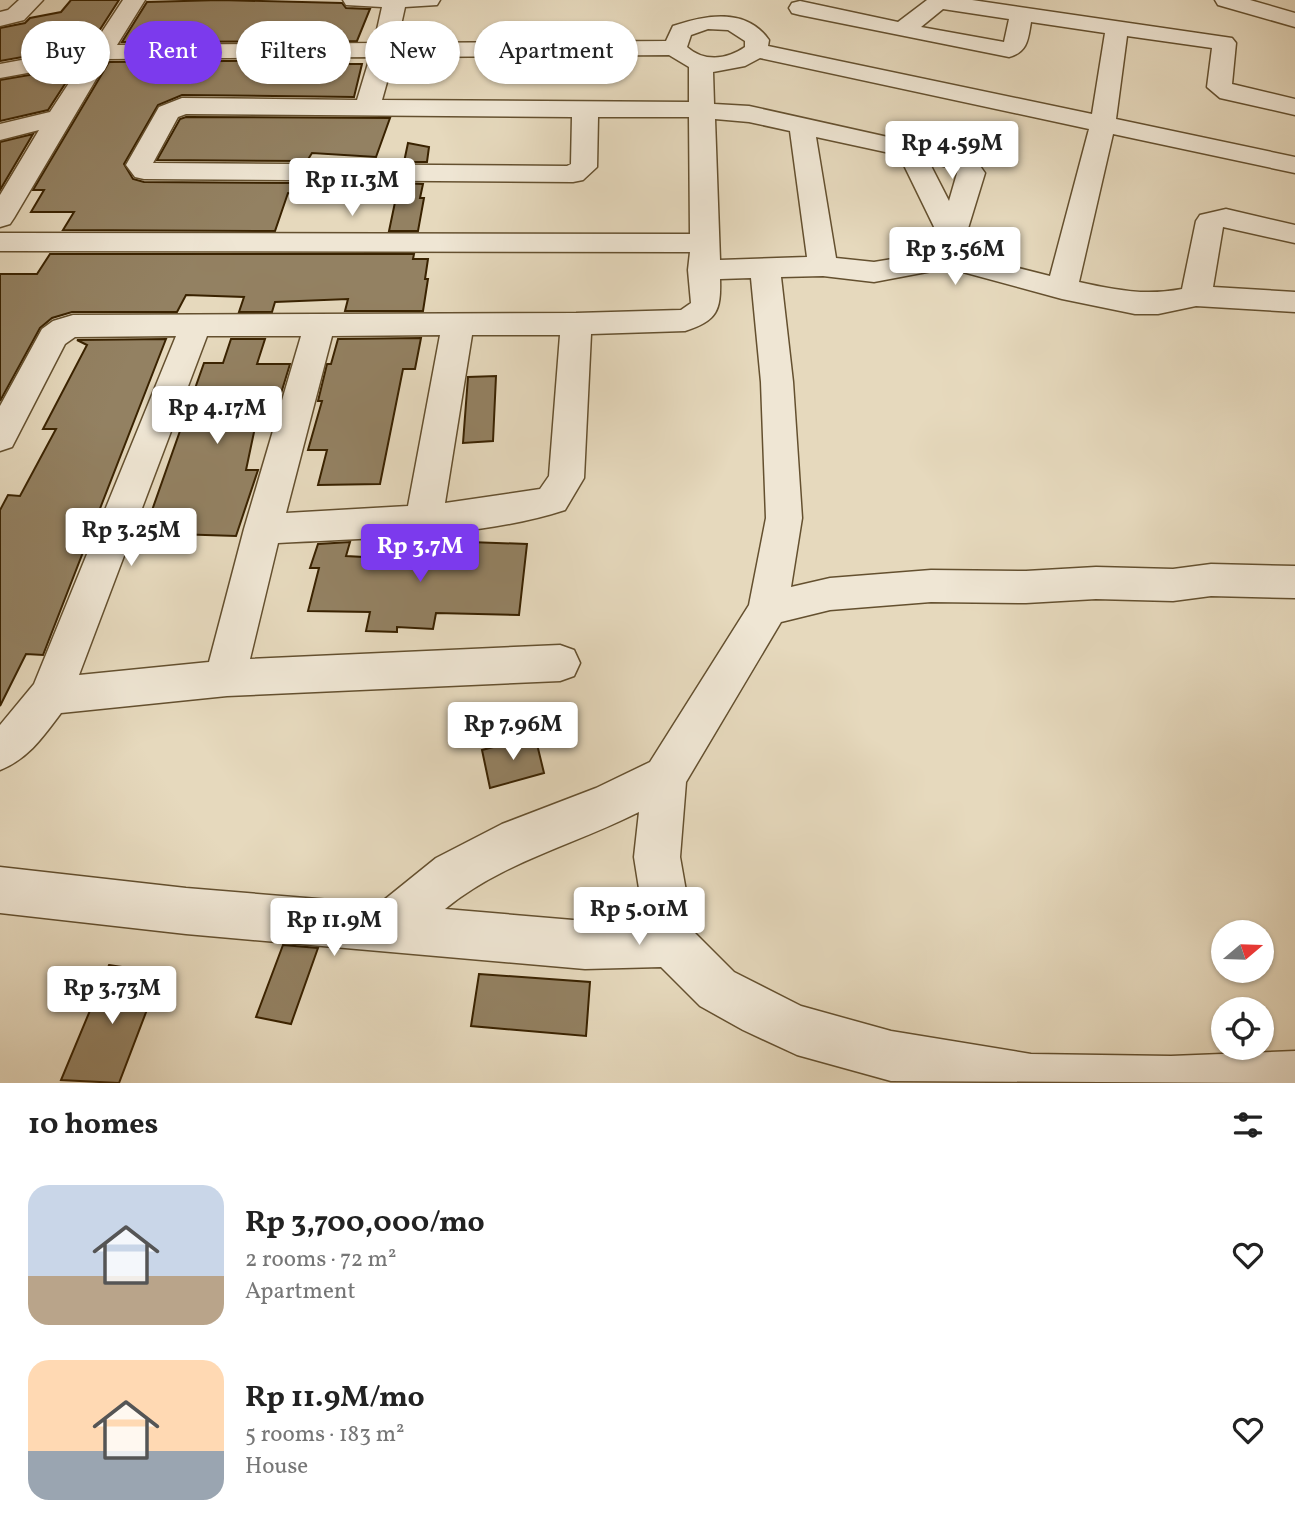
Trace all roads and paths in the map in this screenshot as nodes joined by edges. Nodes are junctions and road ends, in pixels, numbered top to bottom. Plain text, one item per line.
1 (32, 0) edge
2 (134, 0) edge
3 (354, 0) edge
4 (395, 0) edge
5 (429, 0) edge
6 (1227, 1) edge
7 (704, 11) edge
8 (1021, 13) junction
9 (0, 19) edge
10 (1295, 20) edge
11 (390, 21) edge
12 (779, 23) edge
13 (1117, 27) junction
14 (902, 30) junction
15 (110, 38) edge
16 (1224, 43) junction
17 (365, 51) edge
18 (110, 52) edge
19 (460, 52) edge
20 (688, 55) junction
21 (21, 67) edge
22 (0, 71) edge
23 (80, 84) edge
24 (374, 84) edge
25 (1295, 107) edge
26 (367, 109) junction
27 (585, 110) junction
28 (699, 110) junction
29 (59, 117) junction
30 (1103, 122) junction
31 (802, 127) junction
32 (0, 132) edge
33 (909, 148) junction
34 (1295, 165) edge
35 (0, 218) edge
36 (1295, 234) edge
37 (0, 242) edge
38 (950, 247) junction
39 (704, 256) junction
40 (823, 267) junction
41 (765, 268) junction
42 (1062, 289) junction
43 (1196, 296) junction
44 (1295, 302) edge
45 (458, 323) junction
46 (320, 324) junction
47 (576, 324) junction
48 (196, 325) junction
49 (0, 438) edge
50 (424, 520) junction
51 (262, 529) junction
52 (1295, 582) edge
53 (768, 609) junction
54 (560, 663) dead end
55 (227, 678) junction
56 (50, 696) junction
57 (0, 750) edge
58 (665, 777) junction
59 (0, 890) edge
60 (386, 928) junction
61 (671, 943) junction
62 (1295, 1077) edge

1 - 9 street
2 - 15 street
3 - 4 street
4 - 5 street
4 - 11 street
6 - 10 street
6 - 16 street
7 - 12 street
7 - 20 street
8 - 13 street
8 - 14 street
8 - 14 street
12 - 14 street
12 - 20 street
12 - 30 street
13 - 16 street
13 - 30 street
16 - 25 street
17 - 18 street
19 - 20 street
20 - 28 street
21 - 22 street
23 - 29 street
24 - 26 street
26 - 27 street
26 - 27 street
27 - 28 street
28 - 31 street
28 - 39 street
29 - 32 street
29 - 35 street
30 - 34 street
30 - 42 street
31 - 33 street
31 - 40 street
33 - 38 street
33 - 38 street
36 - 43 street
37 - 39 street
38 - 40 street
38 - 42 street
39 - 41 street
39 - 47 street
40 - 41 street
41 - 53 street
42 - 43 street
43 - 44 street
45 - 46 street
45 - 47 street
45 - 50 street
46 - 48 street
46 - 51 street
47 - 50 street
48 - 49 street
48 - 56 street
50 - 51 street
51 - 55 street
52 - 53 street
53 - 58 street
54 - 55 street
55 - 56 street
56 - 57 street
58 - 60 street
58 - 61 street
59 - 60 street
60 - 61 street
61 - 62 street

